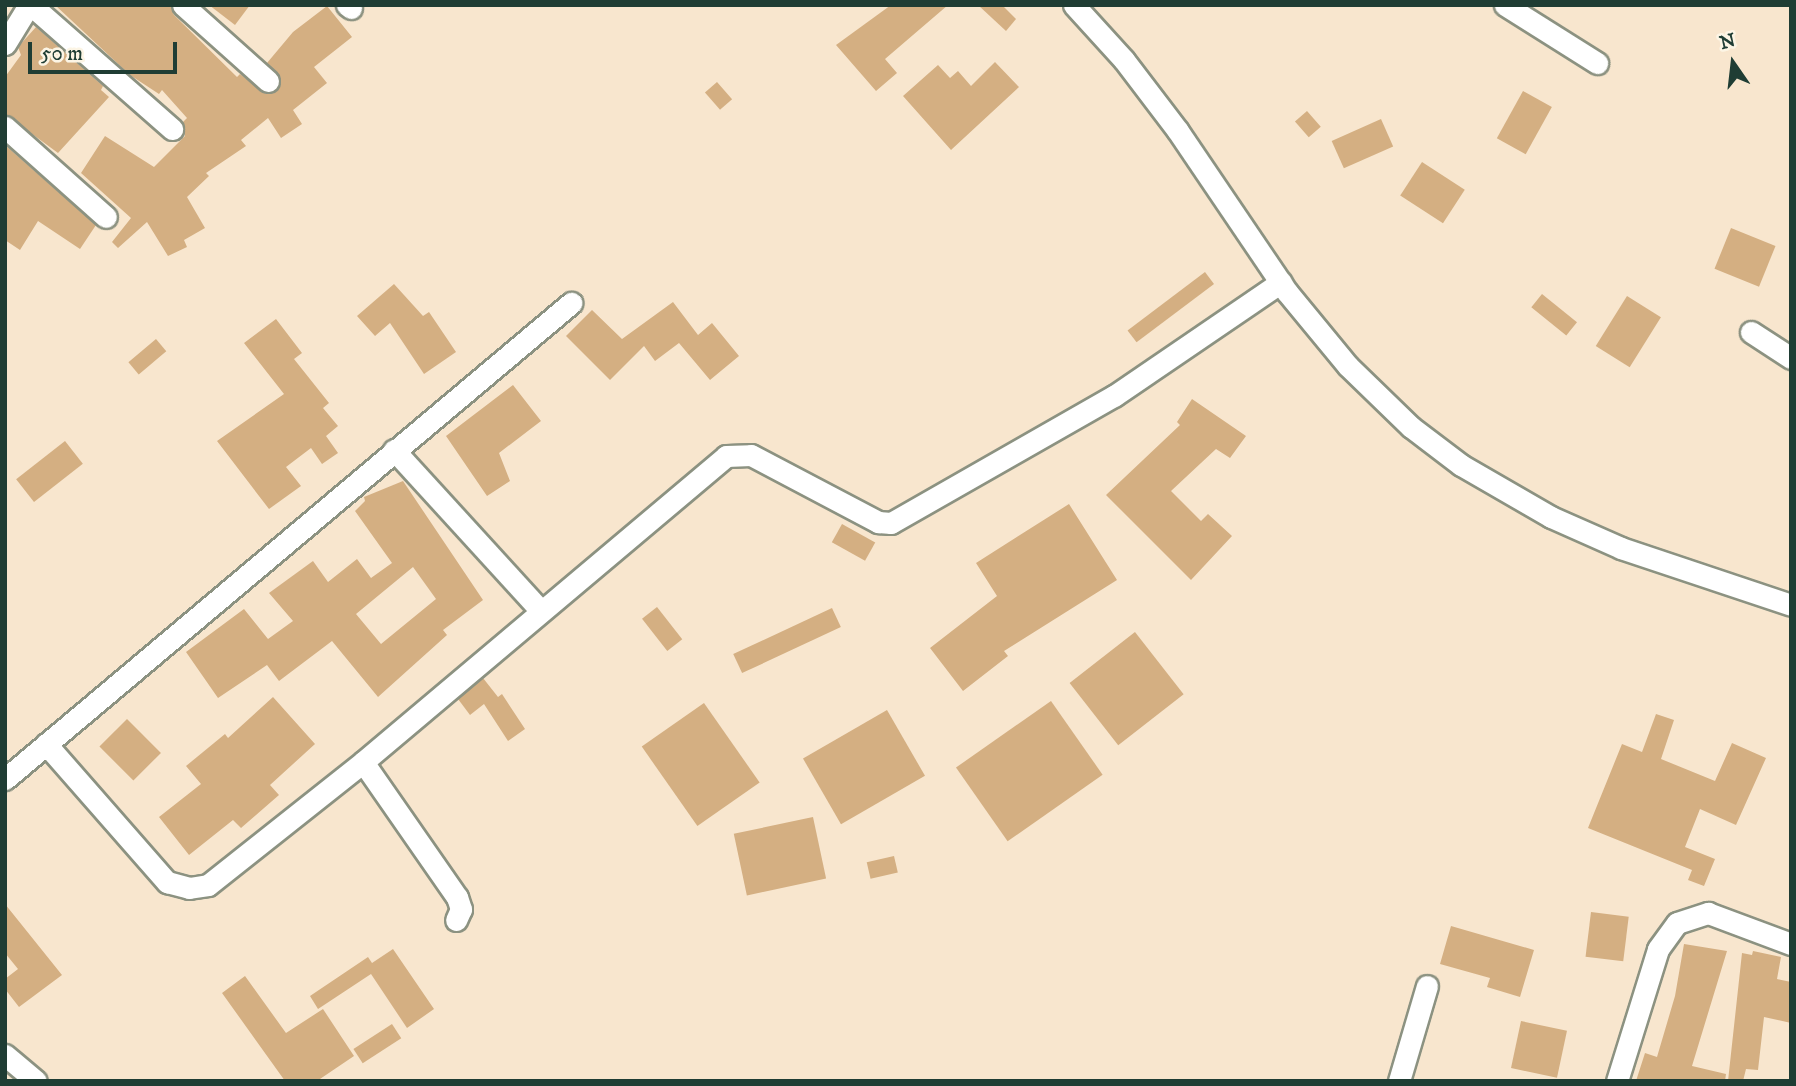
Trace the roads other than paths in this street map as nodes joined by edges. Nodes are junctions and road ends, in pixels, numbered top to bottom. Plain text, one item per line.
1 (30, 5) edge
2 (183, 5) edge
3 (1074, 5) edge
4 (1505, 5) edge
5 (5, 44) edge
6 (1597, 63) dead end
7 (268, 81) dead end
8 (5, 127) edge
9 (172, 129) dead end
10 (106, 217) dead end
11 (1280, 282) junction
12 (571, 303) dead end
13 (1751, 332) dead end
14 (1791, 358) edge
15 (394, 450) junction
16 (1791, 606) edge
17 (540, 610) junction
18 (46, 744) junction
19 (363, 762) junction
20 (5, 779) edge
21 (456, 920) dead end
22 (1791, 944) edge
23 (1427, 986) dead end
24 (5, 1055) edge
25 (36, 1081) edge
26 (1399, 1081) edge
27 (1617, 1081) edge

1 - 5 street
1 - 9 street
2 - 7 street
3 - 11 street
4 - 6 street
8 - 10 street
11 - 16 street
11 - 17 street
12 - 15 street
13 - 14 street
15 - 17 street
15 - 18 street
17 - 19 street
18 - 19 street
18 - 20 street
19 - 21 street
22 - 27 street
23 - 26 street
24 - 25 street

